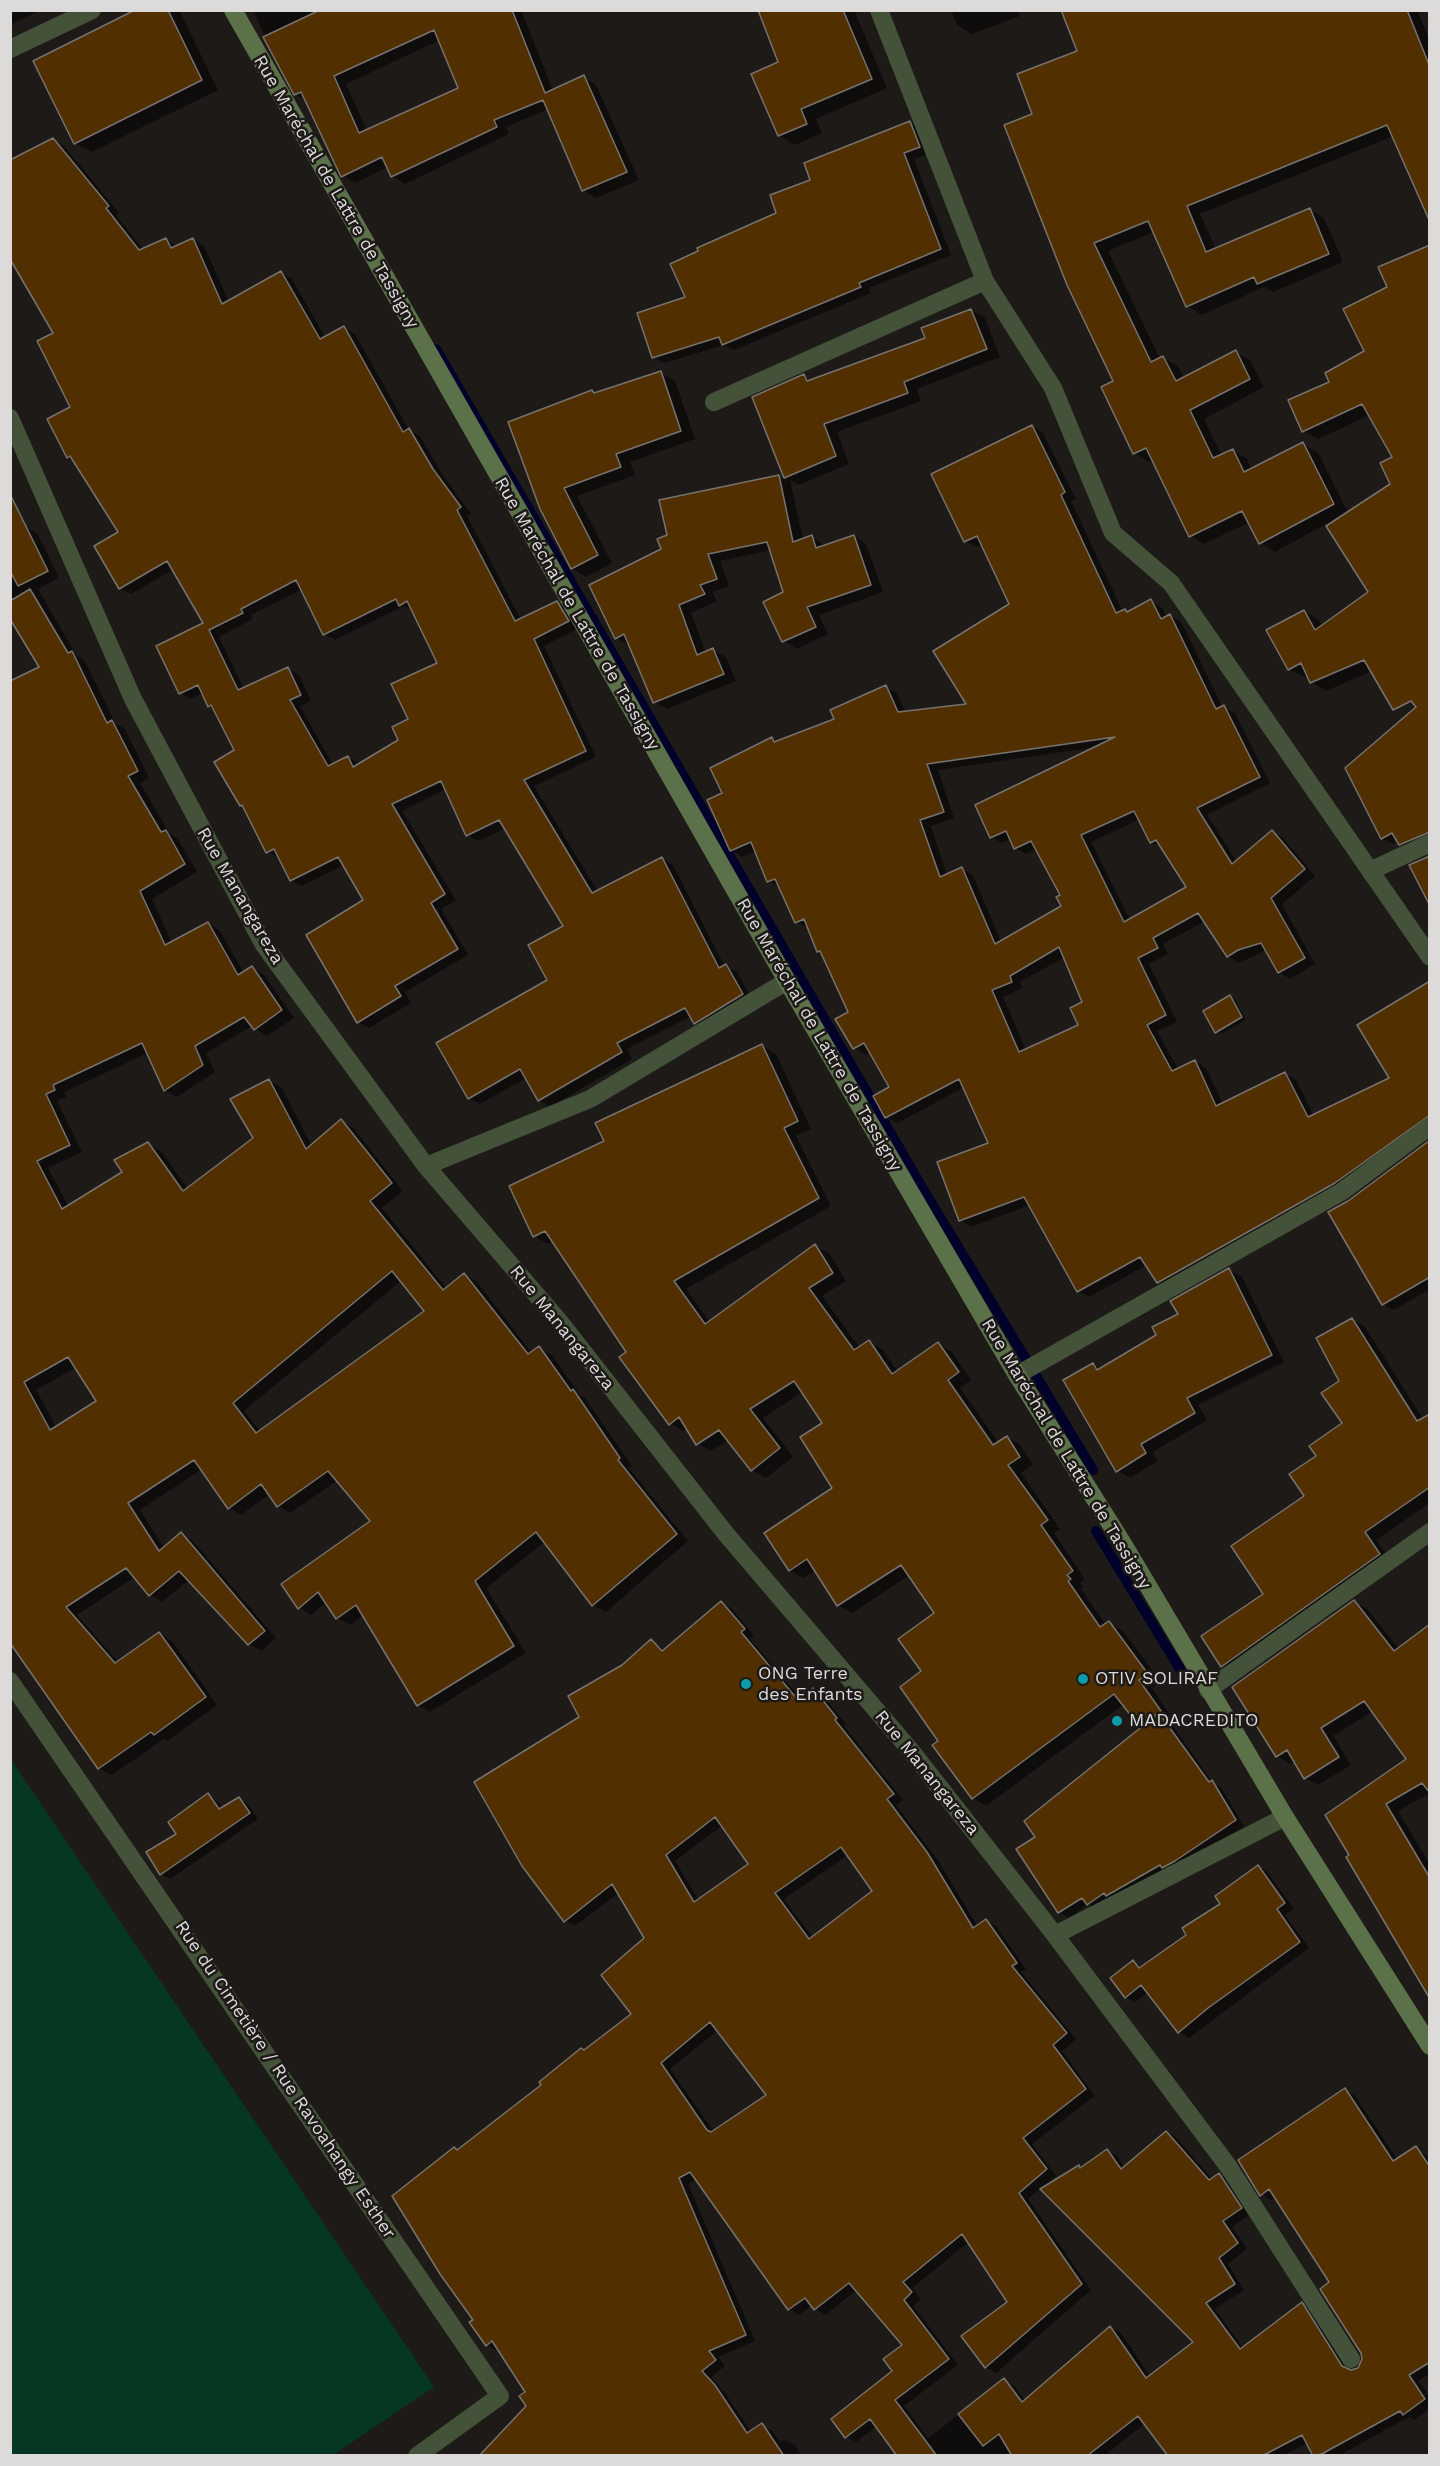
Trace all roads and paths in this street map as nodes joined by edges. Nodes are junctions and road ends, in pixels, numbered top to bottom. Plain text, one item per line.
1 (92, 10) edge
2 (233, 10) edge
3 (879, 10) edge
4 (10, 49) edge
5 (985, 281) junction
6 (714, 402) dead end
7 (10, 418) edge
8 (1430, 843) edge
9 (1370, 871) junction
10 (1430, 957) edge
11 (787, 981) junction
12 (1430, 1126) edge
13 (426, 1166) junction
14 (1017, 1375) junction
15 (1430, 1532) edge
16 (10, 1681) edge
17 (1208, 1690) junction
18 (1285, 1817) junction
19 (1055, 1935) junction
20 (1430, 2046) edge
21 (1351, 2359) dead end
22 (417, 2456) edge

1 - 4 street
2 - 11 street, Rue Maréchal de Lattre de Tassigny
3 - 5 street
5 - 6 street
5 - 9 street
7 - 13 street, Rue Manangareza
8 - 9 street
9 - 10 street
11 - 13 street
11 - 14 street, Rue Maréchal de Lattre de Tassigny
12 - 14 street
13 - 19 street, Rue Manangareza
14 - 17 street, Rue Maréchal de Lattre de Tassigny
15 - 17 street
16 - 22 street, Rue du Cimetière / Rue Ravoahangy Esther
17 - 18 street, Rue Maréchal de Lattre de Tassigny
18 - 19 street
18 - 20 street, Rue Maréchal de Lattre de Tassigny
19 - 21 street, Rue Manangareza

